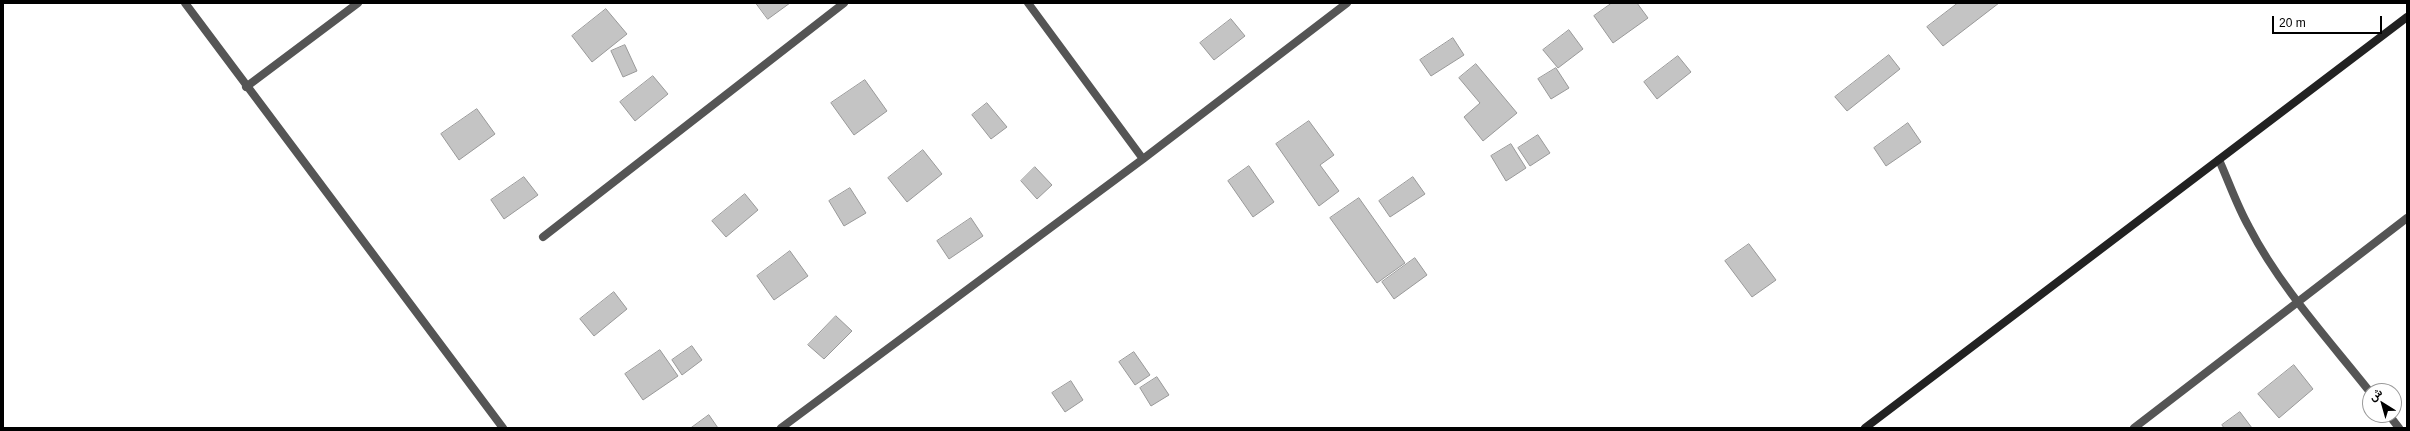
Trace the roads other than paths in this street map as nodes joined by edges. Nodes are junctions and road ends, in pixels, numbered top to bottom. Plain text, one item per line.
1 (185, 3) edge
2 (358, 3) edge
3 (844, 3) edge
4 (1028, 3) edge
5 (1347, 3) edge
6 (2407, 17) edge
7 (246, 87) junction
8 (1143, 159) junction
9 (2219, 160) junction
10 (2407, 218) edge
11 (543, 237) dead end
12 (2298, 303) junction
13 (2363, 383) edge
14 (503, 428) edge
15 (781, 428) edge
16 (1865, 428) edge
17 (2134, 428) edge

1 - 7 street
2 - 7 street
3 - 11 street
4 - 8 street
5 - 8 street
6 - 9 street
7 - 14 street
8 - 15 street
9 - 12 street
9 - 16 street
10 - 12 street
12 - 13 street
12 - 17 street

